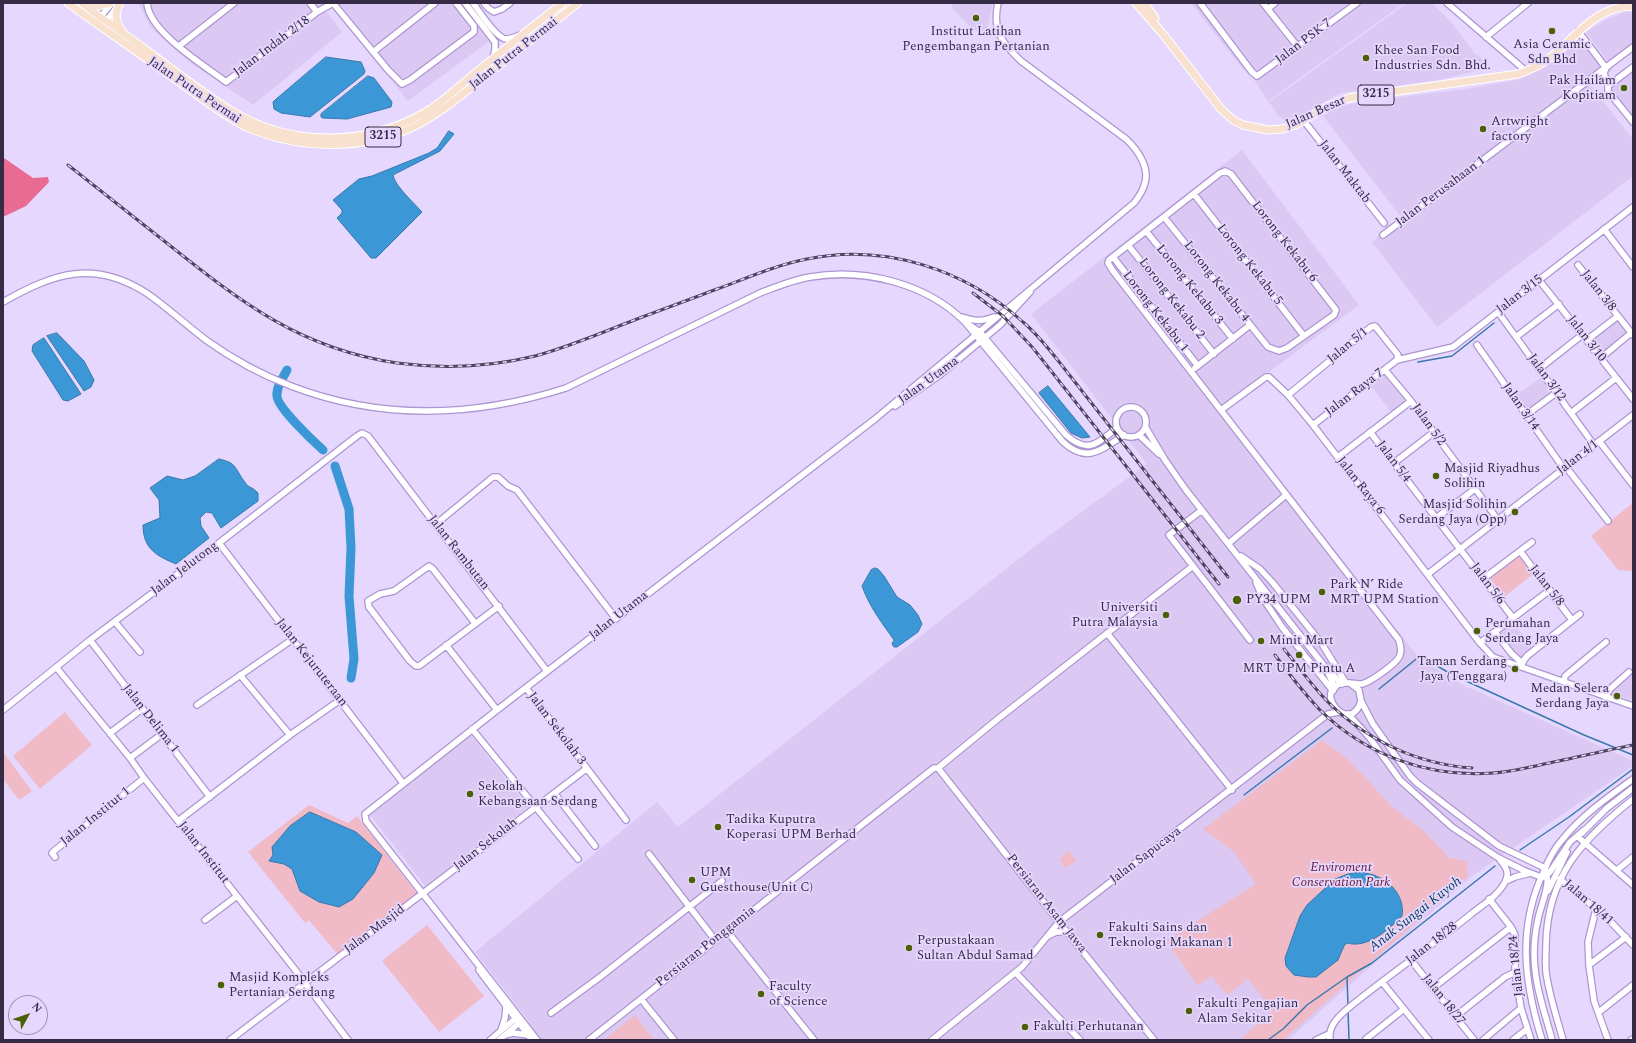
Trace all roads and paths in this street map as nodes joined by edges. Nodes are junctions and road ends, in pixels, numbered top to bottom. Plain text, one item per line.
1 (68, 3) edge
2 (83, 3) edge
3 (111, 3) edge
4 (120, 3) edge
5 (147, 3) edge
6 (234, 3) edge
7 (310, 3) edge
8 (333, 3) edge
9 (435, 3) edge
10 (456, 3) edge
11 (465, 3) edge
12 (473, 3) edge
13 (484, 3) edge
14 (510, 3) edge
15 (563, 3) edge
16 (578, 3) edge
17 (998, 3) edge
18 (1136, 3) edge
19 (1144, 3) edge
20 (1200, 3) edge
21 (1263, 3) edge
22 (1275, 3) edge
23 (1357, 3) edge
24 (1448, 3) edge
25 (1528, 3) edge
26 (1632, 6) edge
27 (1268, 9) junction
28 (317, 12) junction
29 (103, 19) junction
30 (98, 26) junction
31 (1578, 31) junction
32 (523, 34) junction
33 (1163, 34) junction
34 (126, 36) junction
35 (1486, 37) junction
36 (179, 46) junction
37 (1298, 47) junction
38 (1633, 47) edge
39 (373, 52) junction
40 (492, 58) junction
41 (1633, 67) edge
42 (1606, 68) junction
43 (1526, 71) junction
44 (1608, 86) junction
45 (1304, 121) junction
46 (1633, 122) edge
47 (1194, 194) junction
48 (1633, 206) edge
49 (1164, 217) junction
50 (1384, 223) dead end
51 (1604, 229) junction
52 (1146, 231) junction
53 (1383, 235) dead end
54 (1128, 245) junction
55 (1113, 257) junction
56 (1578, 265) dead end
57 (1633, 267) edge
58 (1047, 274) junction
59 (1539, 280) junction
60 (3, 302) edge
61 (1559, 304) junction
62 (1498, 312) junction
63 (960, 316) junction
64 (997, 316) junction
65 (1618, 316) junction
66 (1250, 325) junction
67 (978, 334) junction
68 (1582, 334) junction
69 (1632, 334) edge
70 (1304, 336) junction
71 (1516, 337) junction
72 (1233, 339) junction
73 (982, 340) junction
74 (1587, 340) junction
75 (1477, 345) dead end
76 (1214, 354) junction
77 (1601, 358) junction
78 (1397, 360) junction
79 (1198, 366) junction
80 (1539, 369) junction
81 (1385, 370) junction
82 (1191, 372) junction
83 (1616, 378) junction
84 (1556, 393) junction
85 (1288, 395) junction
86 (1633, 399) edge
87 (1411, 401) junction
88 (1221, 410) junction
89 (1571, 413) junction
90 (1526, 415) junction
91 (1633, 415) edge
92 (875, 419) junction
93 (1313, 425) junction
94 (1118, 428) junction
95 (1146, 428) junction
96 (1370, 432) junction
97 (1434, 432) junction
98 (1124, 435) junction
99 (1139, 435) junction
100 (368, 436) joint
101 (1599, 441) junction
102 (1594, 445) junction
103 (1338, 457) junction
104 (1165, 460) junction
105 (1394, 463) junction
106 (1565, 468) junction
107 (1633, 485) edge
108 (1475, 488) junction
109 (1286, 496) junction
110 (1202, 510) junction
111 (1436, 518) junction
112 (1498, 520) junction
113 (1608, 520) dead end
114 (436, 524) junction
115 (1532, 542) dead end
116 (219, 543) junction
117 (1229, 543) junction
118 (1460, 549) junction
119 (1520, 551) junction
120 (1237, 554) junction
121 (1193, 566) junction
122 (1246, 566) junction
123 (1428, 574) junction
124 (1483, 579) junction
125 (1550, 590) junction
126 (499, 606) junction
127 (1580, 614) dead end
128 (1513, 618) junction
129 (616, 619) junction
130 (1572, 620) junction
131 (115, 622) junction
132 (475, 623) junction
133 (1495, 632) junction
134 (1107, 633) junction
135 (293, 639) junction
136 (90, 640) junction
137 (1250, 640) dead end
138 (1606, 642) dead end
139 (1480, 643) junction
140 (446, 645) junction
141 (140, 652) dead end
142 (1522, 665) junction
143 (56, 667) junction
144 (1325, 667) junction
145 (547, 671) junction
146 (1629, 672) dead end
147 (240, 675) junction
148 (1564, 682) junction
149 (1346, 683) junction
150 (526, 688) junction
151 (1334, 689) junction
152 (1605, 697) junction
153 (340, 700) junction
154 (1361, 701) junction
155 (197, 705) dead end
156 (1332, 705) junction
157 (1633, 706) edge
158 (142, 709) junction
159 (3, 710) edge
160 (496, 710) junction
161 (1339, 712) junction
162 (1328, 714) junction
163 (1348, 714) junction
164 (472, 729) junction
165 (110, 733) junction
166 (162, 734) junction
167 (290, 735) junction
168 (130, 758) junction
169 (938, 768) junction
170 (586, 769) junction
171 (144, 778) junction
172 (1633, 779) edge
173 (403, 783) junction
174 (1633, 788) edge
175 (1232, 790) junction
176 (555, 794) junction
177 (210, 797) junction
178 (1633, 799) edge
179 (535, 807) junction
180 (626, 820) dead end
181 (178, 821) junction
182 (1584, 830) junction
183 (1578, 837) junction
184 (1585, 842) junction
185 (595, 846) dead end
186 (649, 854) dead end
187 (55, 857) dead end
188 (1497, 857) junction
189 (1633, 857) edge
190 (1550, 858) junction
191 (578, 859) dead end
192 (1537, 864) junction
193 (1545, 868) junction
194 (1617, 870) junction
195 (1530, 873) junction
196 (1548, 875) junction
197 (1540, 879) junction
198 (1560, 879) junction
199 (722, 881) dead end
200 (1506, 881) junction
201 (1633, 885) edge
202 (424, 893) junction
203 (237, 896) junction
204 (1489, 899) junction
205 (689, 907) junction
206 (1596, 909) junction
207 (205, 920) dead end
208 (1538, 920) junction
209 (1059, 922) junction
210 (1511, 927) junction
211 (727, 931) junction
212 (1067, 932) junction
213 (1048, 936) junction
214 (1626, 937) junction
215 (715, 940) junction
216 (1633, 945) edge
217 (466, 949) junction
218 (1411, 960) junction
219 (1589, 965) junction
220 (1515, 972) junction
221 (1016, 973) junction
222 (1382, 982) junction
223 (305, 984) junction
224 (1633, 985) edge
225 (496, 987) junction
226 (1433, 988) junction
227 (641, 999) junction
228 (506, 1006) junction
229 (1522, 1008) junction
230 (1404, 1009) junction
231 (1599, 1012) junction
232 (552, 1013) dead end
233 (1456, 1016) junction
234 (518, 1020) junction
235 (1527, 1029) junction
236 (503, 1033) junction
237 (1330, 1037) edge
238 (530, 1038) edge
239 (1366, 1039) edge
240 (1426, 1039) edge
241 (230, 1040) edge
242 (348, 1040) edge
243 (490, 1040) edge
244 (499, 1040) edge
245 (536, 1040) edge
246 (589, 1040) edge
247 (674, 1040) edge
248 (814, 1040) edge
249 (932, 1040) edge
250 (1080, 1040) edge
251 (1154, 1040) edge
252 (1316, 1040) edge
253 (1474, 1040) edge
254 (1483, 1040) edge
255 (1513, 1040) edge
256 (1531, 1040) edge
257 (1542, 1040) edge
258 (1552, 1040) edge
259 (1563, 1040) edge
260 (1608, 1040) edge

1 - 30 main road, Jalan Putra Permai / 3215
2 - 3 main road
2 - 29 main road, Jalan Putra Permai / 3215
3 - 29 street
4 - 29 street
4 - 34 main road
5 - 36 street
6 - 36 street
7 - 28 street
8 - 28 street, Jalan Indah 2/18
8 - 39 street
9 - 39 street
10 - 39 street
11 - 40 street
12 - 32 street
13 - 14 street
15 - 32 main road, Jalan Putra Permai / 3215
16 - 30 main road, Jalan Putra Permai / 3215
17 - 58 street
18 - 33 main road, Jalan Besar / 3215
19 - 33 main road, Jalan Besar / 3215
20 - 37 street, Jalan PSK 7
21 - 27 street
22 - 27 street
23 - 37 street, Jalan PSK 7
24 - 35 street
25 - 35 street
26 - 31 main road, Jalan Besar / 3215
27 - 37 street
28 - 36 street, Jalan Indah 2/18
29 - 30 street
29 - 34 main road, Jalan Putra Permai / 3215
31 - 42 street
31 - 43 main road, Jalan Besar / 3215
32 - 40 main road, Jalan Putra Permai / 3215
33 - 45 main road, Jalan Besar / 3215
34 - 40 main road, Jalan Putra Permai / 3215
35 - 43 street
38 - 42 street, Jalan Perusahaan 1
41 - 44 street
42 - 44 street
42 - 53 street, Jalan Perusahaan 1
43 - 45 main road, Jalan Besar / 3215
44 - 46 street
45 - 50 street, Jalan Maktab
47 - 49 street
47 - 70 street, Lorong Kekabu 5
47 - 70 street, Lorong Kekabu 6
48 - 51 street, Jalan 3/15
49 - 52 street
49 - 66 street, Lorong Kekabu 4
51 - 57 street
51 - 59 street, Jalan 3/15
52 - 54 street
52 - 72 street, Lorong Kekabu 3
54 - 55 street
54 - 76 street, Lorong Kekabu 2
55 - 79 street, Lorong Kekabu 1
55 - 82 street
56 - 65 street, Jalan 3/8
58 - 64 street, Jalan Utama
58 - 73 street, Jalan Utama
59 - 61 street, Jalan 3/10
59 - 62 street, Jalan 3/15
60 - 63 street
61 - 68 street, Jalan 3/10
61 - 71 street
62 - 71 street, Jalan 3/12
62 - 78 street, Jalan 3/15
63 - 64 street
63 - 67 street
64 - 67 street, Jalan Utama
65 - 69 street, Jalan 3/8
65 - 74 street
66 - 70 street, Lorong Kekabu 4
66 - 72 street
67 - 73 street
67 - 92 street, Jalan Utama
68 - 74 street, Jalan 3/10
68 - 80 street
69 - 77 street
71 - 80 street, Jalan 3/12
72 - 76 street
73 - 92 street, Jalan Utama
73 - 94 street
73 - 98 street
74 - 77 street, Jalan 3/10
75 - 90 street, Jalan 3/14
76 - 79 street
77 - 83 street, Jalan 3/10
78 - 81 street, Jalan Raya 7
78 - 85 street, Jalan 5/1
79 - 82 street
80 - 84 street, Jalan 3/12
81 - 87 street, Jalan 5/2
81 - 93 street, Jalan Raya 7
82 - 88 street
83 - 86 street, Jalan 3/10
83 - 89 street
84 - 89 street, Jalan 3/12
84 - 90 street
85 - 88 street, Jalan Raya 6
85 - 93 street, Jalan Raya 6
87 - 96 street
87 - 97 street, Jalan 5/2
88 - 109 street
89 - 102 street, Jalan 3/12
90 - 106 street, Jalan 3/14
91 - 101 street, Jalan 4/1
92 - 129 street, Jalan Utama
93 - 103 street, Jalan Raya 6
94 - 95 street
94 - 98 street
95 - 99 street
95 - 104 street
96 - 103 street
96 - 105 street, Jalan 5/4
97 - 105 street
97 - 108 street, Jalan 5/2
98 - 99 street
99 - 104 street
100 - 114 street, Jalan Rambutan
100 - 116 street, Jalan Jelutong
101 - 102 street, Jalan 4/1
101 - 107 street
102 - 106 street, Jalan 4/1
103 - 123 street, Jalan Raya 6
104 - 110 street
105 - 111 street, Jalan 5/4
106 - 112 street, Jalan 4/1
106 - 113 street, Jalan 3/14
108 - 111 street
108 - 112 street, Jalan 5/2
109 - 117 street
109 - 149 street
110 - 117 street
110 - 121 street
111 - 118 street, Jalan 5/4
112 - 118 street, Jalan 4/1
114 - 126 street, Jalan Rambutan
114 - 129 street
115 - 119 street
116 - 131 street, Jalan Jelutong
116 - 135 street, Jalan Kejuruteraan
117 - 120 street
118 - 123 street, Jalan 4/1
118 - 124 street, Jalan 5/6
119 - 124 street
119 - 125 street, Jalan 5/8
120 - 122 street
120 - 149 street
121 - 134 street, Persiaran Ponggamia
121 - 137 street
122 - 144 street
122 - 151 street
123 - 139 street, Jalan Raya 6
124 - 128 street, Jalan 5/6
125 - 128 street
125 - 130 street, Jalan 5/8
126 - 132 street
126 - 145 street, Jalan Rambutan
127 - 130 street
128 - 133 street
129 - 145 street, Jalan Utama
130 - 142 street
131 - 136 street, Jalan Jelutong
131 - 141 street
132 - 140 street
132 - 140 street
133 - 139 street
133 - 142 street
134 - 169 street, Persiaran Ponggamia
134 - 175 street
135 - 147 street
135 - 153 street, Jalan Kejuruteraan
136 - 143 street, Jalan Jelutong
136 - 158 street, Jalan Delima 1
138 - 148 street
139 - 142 street, Jalan Raya 6
140 - 160 street
142 - 148 street, Jalan Raya 6
143 - 159 street, Jalan Jelutong
143 - 165 street, Jalan Institut
144 - 149 street
144 - 151 street
145 - 150 street, Jalan Utama
146 - 152 street
147 - 155 street
147 - 167 street
148 - 152 street, Jalan Raya 6
149 - 151 street
149 - 154 street
150 - 160 street, Jalan Utama
150 - 170 street, Jalan Sekolah 3
151 - 156 street
152 - 157 street, Jalan Raya 6
153 - 167 street
153 - 173 street, Jalan Kejuruteraan
154 - 163 street
154 - 192 street
156 - 161 street
156 - 162 street
158 - 165 street
158 - 166 street, Jalan Delima 1
160 - 164 street, Jalan Utama
161 - 162 street
161 - 163 street
162 - 175 street, Jalan Sapucaya
163 - 188 street
164 - 173 street, Jalan Utama
164 - 179 street
165 - 168 street, Jalan Institut
166 - 168 street
166 - 177 street, Jalan Delima 1
167 - 177 street
168 - 171 street, Jalan Institut
169 - 209 street, Persiaran Asam Jawa
169 - 211 street, Persiaran Ponggamia
170 - 176 street, Jalan Sekolah
170 - 180 street, Jalan Sekolah 3
171 - 181 street, Jalan Institut
171 - 187 street, Jalan Institut 1
172 - 190 street
173 - 202 street, Jalan Utama
174 - 182 street
175 - 209 street, Jalan Sapucaya
176 - 179 street, Jalan Sekolah
176 - 185 street
177 - 181 street
178 - 184 street
179 - 191 street
179 - 202 street, Jalan Sekolah
181 - 203 street, Jalan Institut
182 - 183 street
182 - 196 street
183 - 184 street
183 - 208 street
184 - 194 street
184 - 198 street
186 - 205 street
188 - 195 street
188 - 200 street
189 - 194 street
190 - 192 street
190 - 193 street
192 - 193 street
193 - 196 street
193 - 197 street
194 - 201 street
195 - 197 street
195 - 200 street, Jalan 18/28
196 - 197 street
196 - 208 street
197 - 257 street
198 - 206 street, Jalan 18/41
198 - 259 street
199 - 205 street
200 - 204 street, Jalan 18/28
202 - 217 street
202 - 223 street, Jalan Masjid
203 - 207 street
203 - 223 street, Jalan Institut
204 - 210 street, Jalan 18/24
204 - 218 street, Jalan 18/28
205 - 215 street
205 - 232 street
206 - 214 street, Jalan 18/41
206 - 219 street
208 - 258 street
209 - 212 street, Persiaran Asam Jawa
209 - 213 street, Jalan Sapucaya
210 - 220 street, Jalan 18/24
210 - 226 street
211 - 215 street, Persiaran Ponggamia
211 - 248 street
212 - 213 street
212 - 251 street, Persiaran Asam Jawa
213 - 221 street, Jalan Sapucaya
214 - 216 street, Jalan 18/41
214 - 219 street
215 - 227 street, Persiaran Ponggamia
217 - 225 street
217 - 228 street
218 - 222 street, Jalan 18/28
218 - 226 street, Jalan 18/27
219 - 231 street
220 - 229 street, Jalan 18/24
220 - 233 street
221 - 249 street, Jalan Sapucaya
221 - 250 street
222 - 230 street
222 - 237 street, Jalan 18/28
223 - 241 street, Jalan Masjid
223 - 242 street, Jalan Institut
224 - 231 street
225 - 234 street
225 - 245 street
226 - 233 street, Jalan 18/27
227 - 246 street, Persiaran Ponggamia
227 - 247 street
228 - 234 street
228 - 236 street
229 - 235 street, Jalan 18/24
229 - 254 street
230 - 239 street
230 - 240 street
231 - 260 street
233 - 253 street, Jalan 18/27
234 - 236 street
234 - 238 street
234 - 245 street
235 - 255 street
235 - 256 street, Jalan 18/24
236 - 238 street
236 - 243 street
236 - 244 street
237 - 252 street

